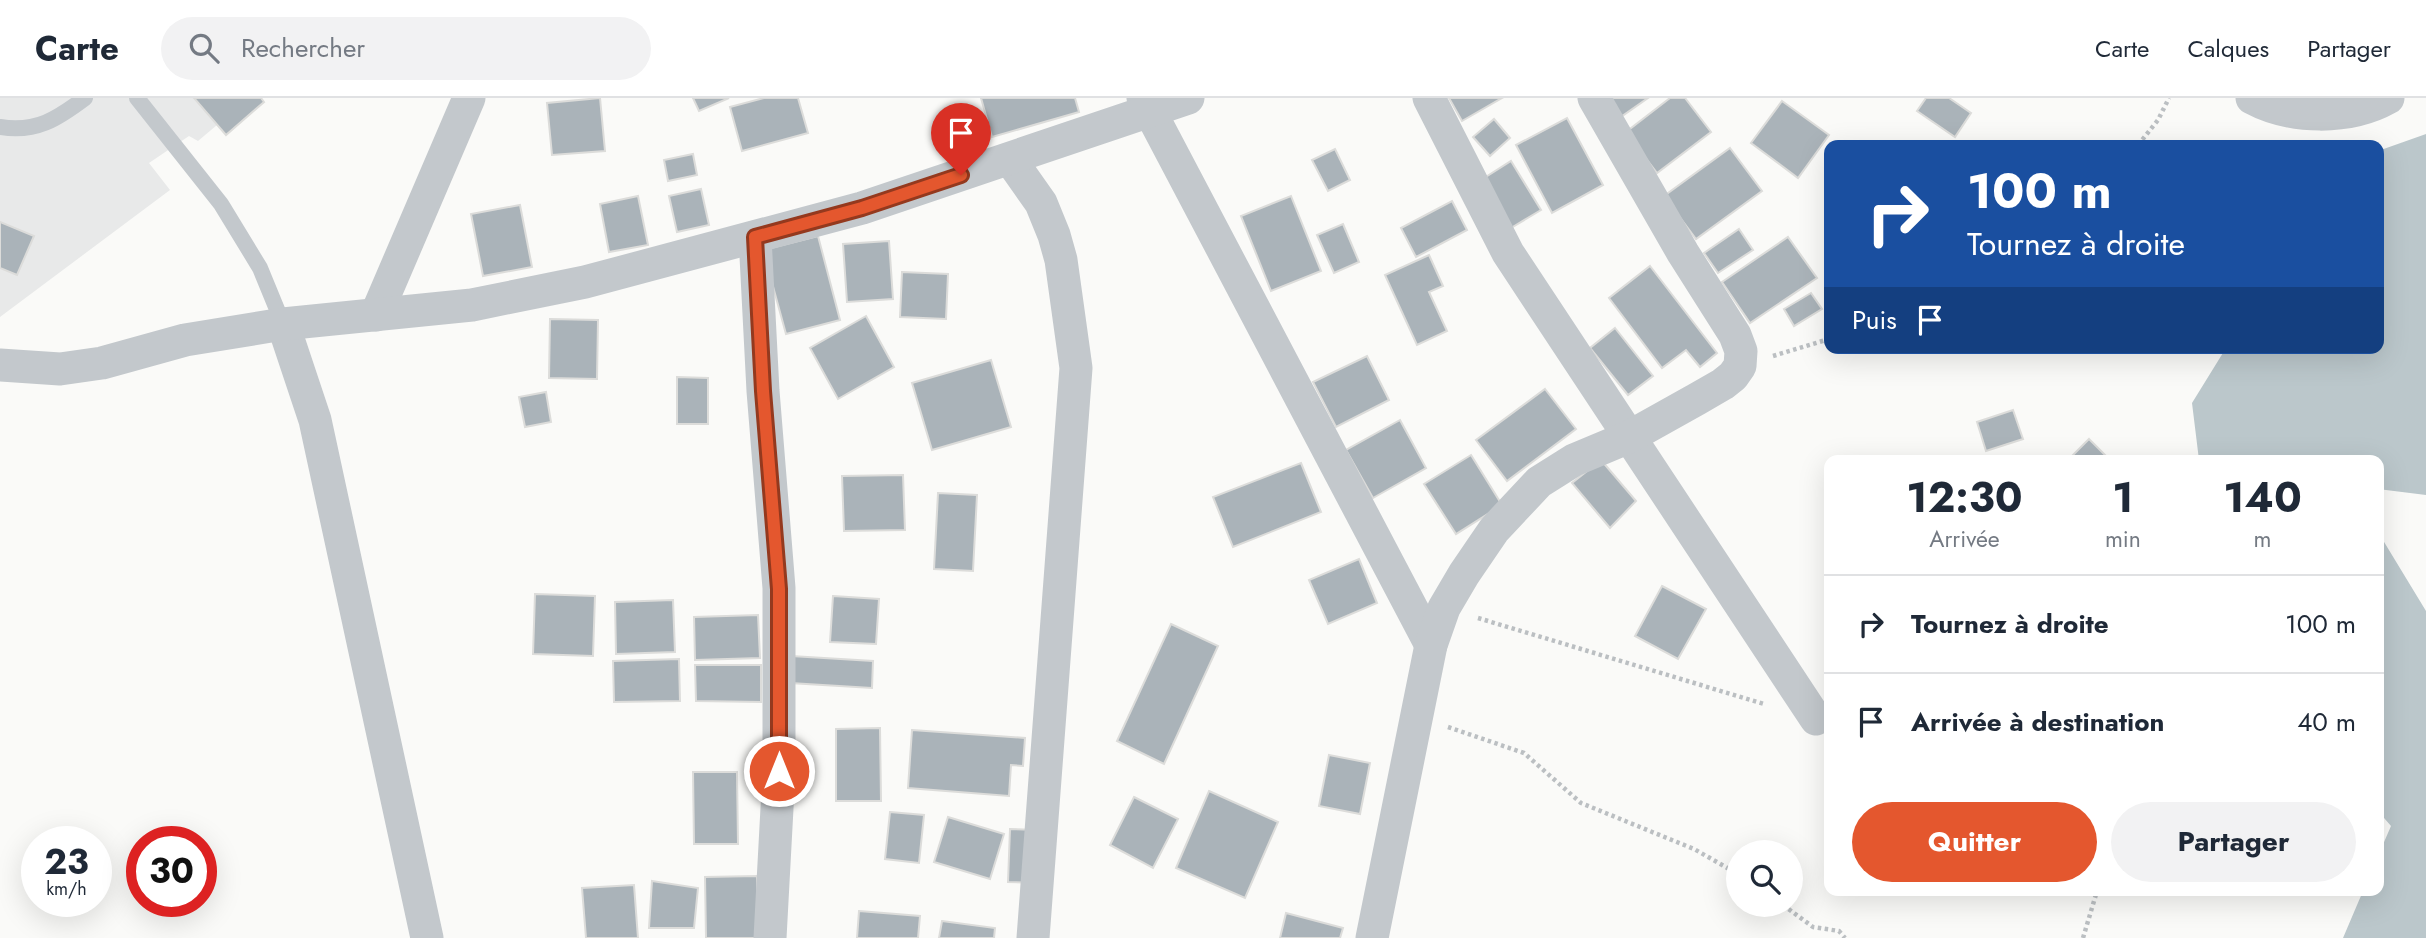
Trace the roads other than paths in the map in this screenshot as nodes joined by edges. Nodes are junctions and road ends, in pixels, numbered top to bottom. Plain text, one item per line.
1 (85, 98) edge
2 (137, 98) edge
3 (469, 98) edge
4 (1188, 98) edge
5 (1429, 98) edge
6 (1594, 98) edge
7 (2252, 98) edge
8 (2388, 98) edge
9 (1147, 105) edge
10 (0, 127) edge
11 (1010, 159) junction
12 (755, 237) junction
13 (376, 315) junction
14 (283, 324) junction
15 (0, 365) edge
16 (1629, 437) junction
17 (1432, 645) junction
18 (1818, 707) edge
19 (427, 938) edge
20 (770, 938) edge
21 (1033, 938) edge
22 (1372, 938) edge

1 - 10 lane
2 - 14 lane
3 - 13 street
4 - 9 street
5 - 16 street
6 - 16 street
7 - 8 street
9 - 11 street
9 - 17 street
11 - 12 street
11 - 21 street
12 - 13 street
12 - 20 street
13 - 14 street
14 - 15 street
14 - 19 street
16 - 17 street
16 - 18 street
17 - 22 street

